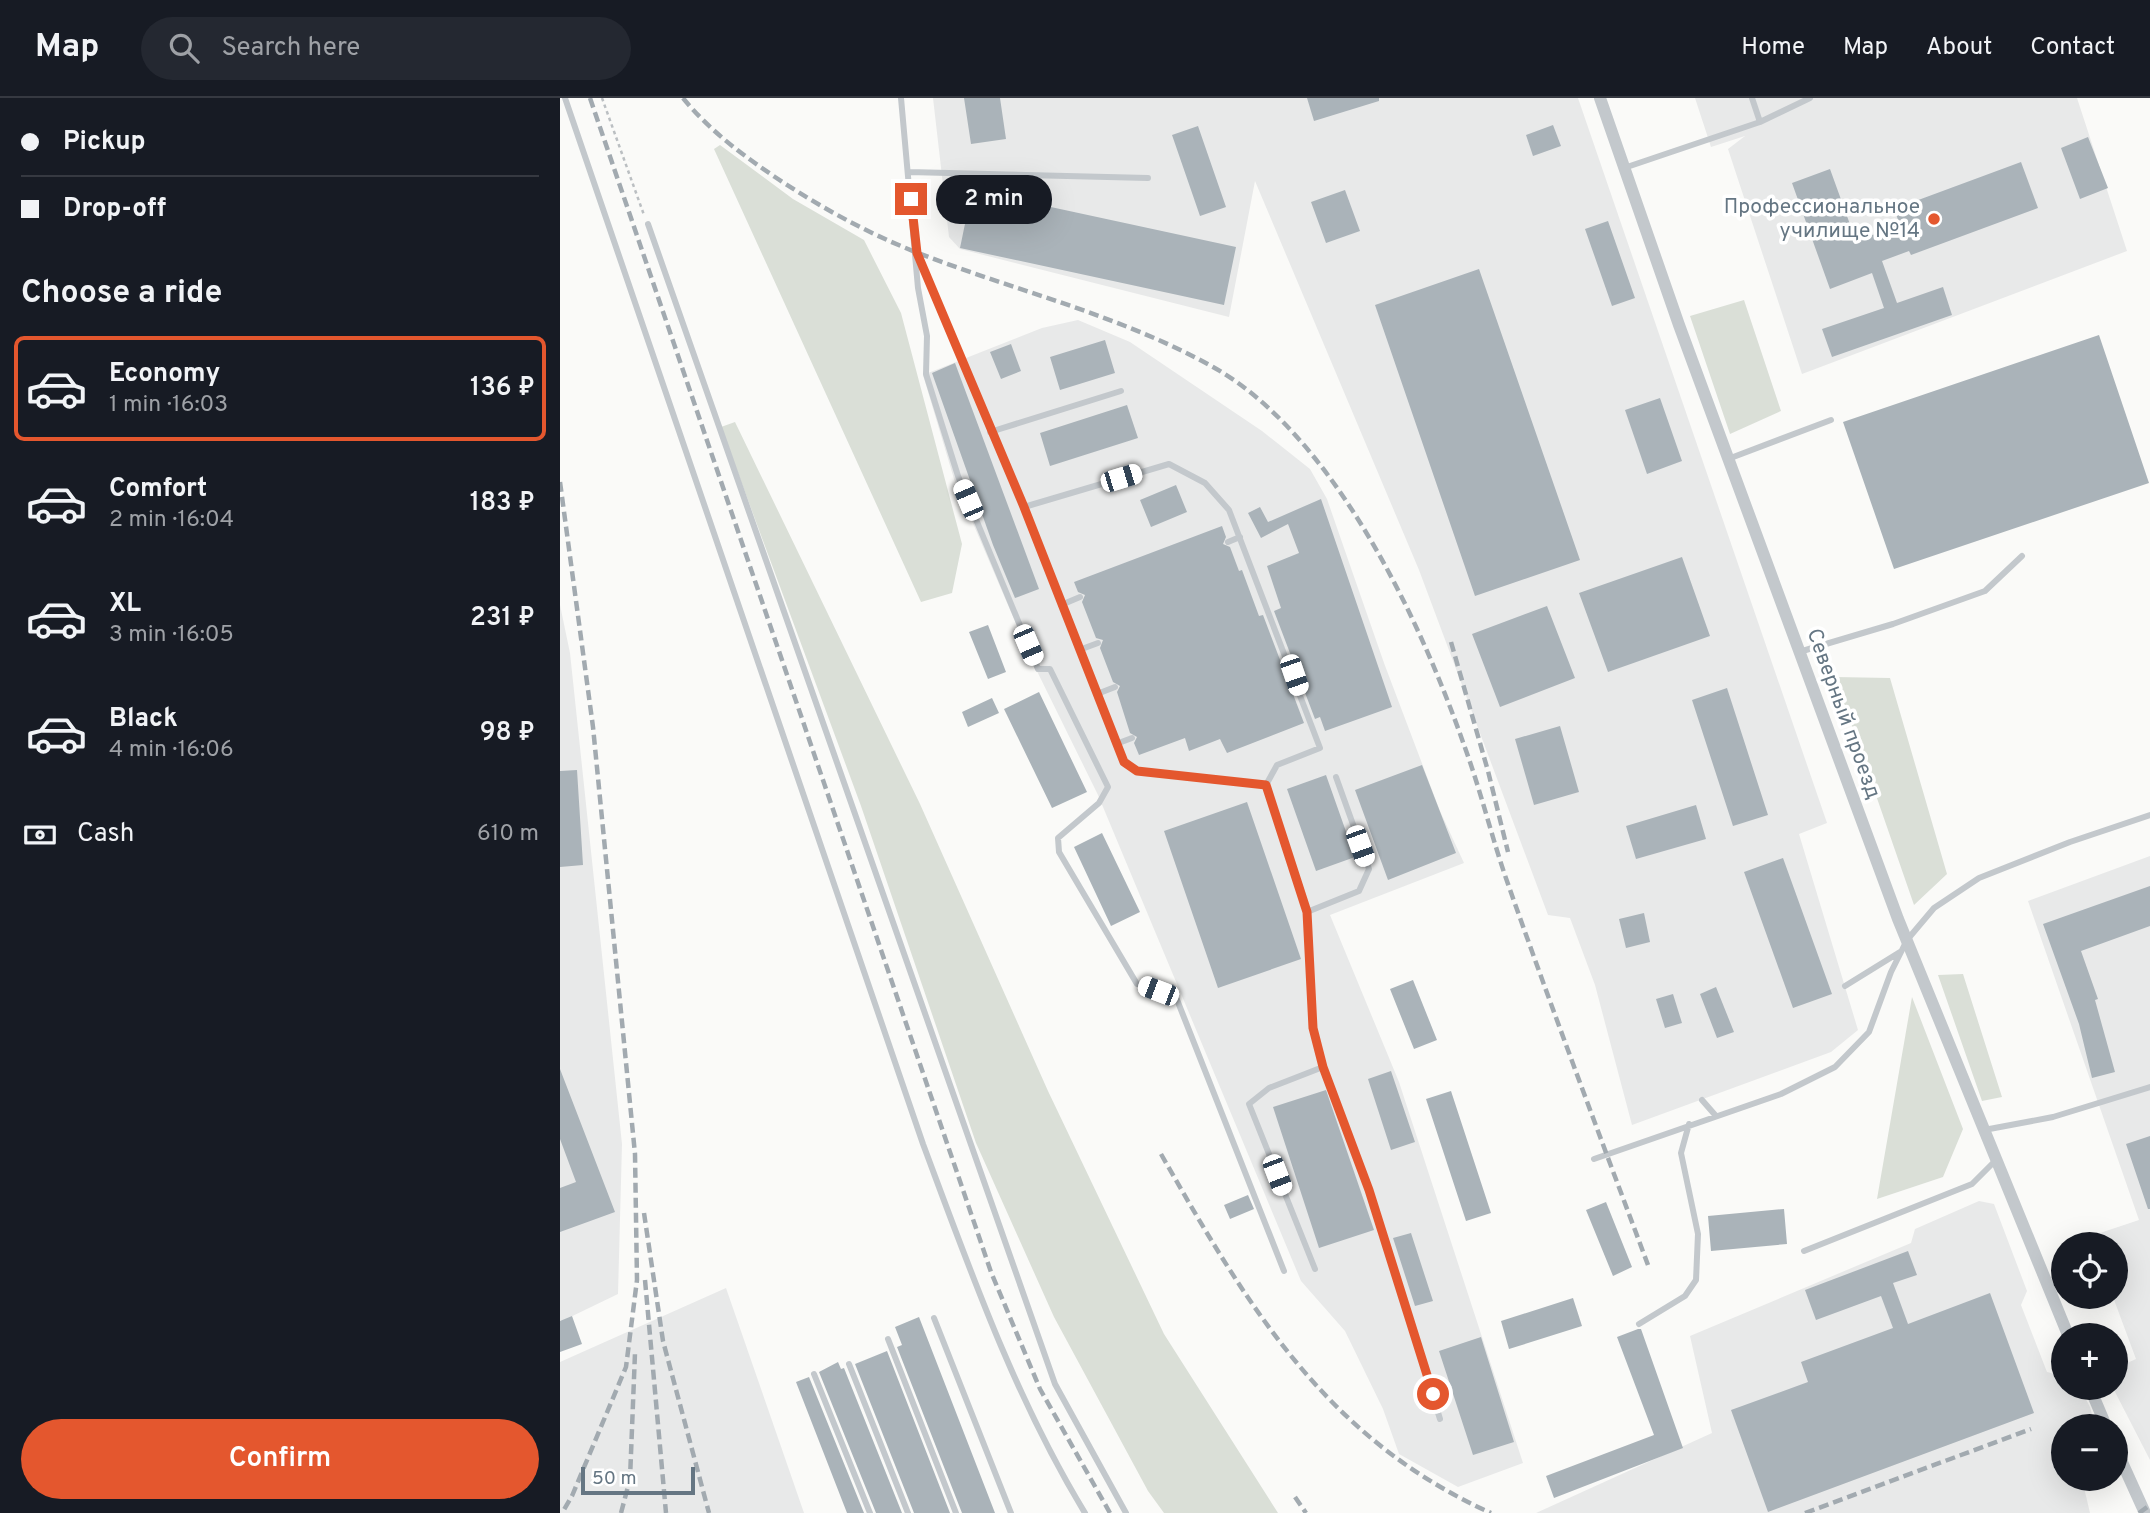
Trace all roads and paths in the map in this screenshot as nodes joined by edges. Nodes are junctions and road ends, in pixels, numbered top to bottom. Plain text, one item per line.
1 (565, 98) edge
2 (602, 98) edge
3 (901, 98) edge
4 (1600, 98) edge
5 (1752, 98) edge
6 (1810, 98) edge
7 (1760, 122) junction
8 (1624, 168) junction
9 (909, 172) junction
10 (1148, 177) dead end
11 (648, 225) joint
12 (917, 253) junction
13 (1121, 391) dead end
14 (1831, 420) dead end
15 (990, 432) junction
16 (1728, 459) junction
17 (1024, 507) junction
18 (1240, 537) junction
19 (1228, 542) dead end
20 (2022, 556) dead end
21 (1258, 583) junction
22 (1249, 586) dead end
23 (1080, 597) dead end
24 (1060, 605) junction
25 (1275, 626) junction
26 (1266, 630) dead end
27 (1098, 642) dead end
28 (1079, 650) junction
29 (1800, 652) junction
30 (1115, 687) dead end
31 (1097, 695) junction
32 (1132, 738) dead end
33 (1116, 744) junction
34 (1336, 777) dead end
35 (1266, 785) junction
36 (2150, 815) edge
37 (1307, 912) junction
38 (1904, 945) junction
39 (1845, 986) dead end
40 (1323, 1067) junction
41 (2150, 1087) edge
42 (1702, 1100) dead end
43 (1716, 1116) junction
44 (1689, 1125) junction
45 (1984, 1130) junction
46 (1594, 1159) dead end
47 (1996, 1160) junction
48 (1804, 1251) dead end
49 (1314, 1269) dead end
50 (1284, 1271) dead end
51 (934, 1318) dead end
52 (2063, 1323) edge
53 (1639, 1324) dead end
54 (888, 1339) dead end
55 (849, 1364) dead end
56 (814, 1374) dead end
57 (1440, 1419) dead end
58 (2128, 1475) edge
59 (870, 1513) edge
60 (908, 1513) edge
61 (956, 1513) edge
62 (1011, 1513) edge
63 (1085, 1513) edge
64 (1126, 1513) edge
65 (2145, 1513) edge

1 - 63 lane
2 - 11 path
3 - 9 lane
4 - 8 street, Северный проезд
5 - 7 lane
6 - 7 lane
7 - 8 lane
8 - 16 street, Северный проезд
9 - 10 lane
9 - 12 lane
11 - 64 lane
12 - 15 lane
12 - 50 lane
13 - 15 lane
14 - 16 lane
15 - 17 lane
16 - 29 street, Северный проезд
17 - 18 lane
17 - 24 lane
18 - 19 lane
18 - 21 lane
20 - 29 lane
21 - 22 lane
21 - 25 lane
23 - 24 lane
24 - 28 lane
25 - 26 lane
25 - 35 lane
27 - 28 lane
28 - 31 lane
29 - 38 street, Северный проезд
30 - 31 lane
31 - 33 lane
32 - 33 lane
33 - 35 lane
34 - 37 lane
35 - 37 lane
36 - 38 lane
37 - 40 lane
38 - 39 lane
38 - 43 lane
38 - 45 street, Северный проезд
40 - 49 lane
40 - 57 lane
41 - 45 lane
42 - 43 lane
43 - 44 lane
44 - 46 lane
44 - 53 lane
45 - 47 street, Северный проезд
47 - 48 lane
47 - 52 street, Северный проезд
51 - 62 lane
54 - 61 lane
55 - 60 lane
56 - 59 lane
58 - 65 street

